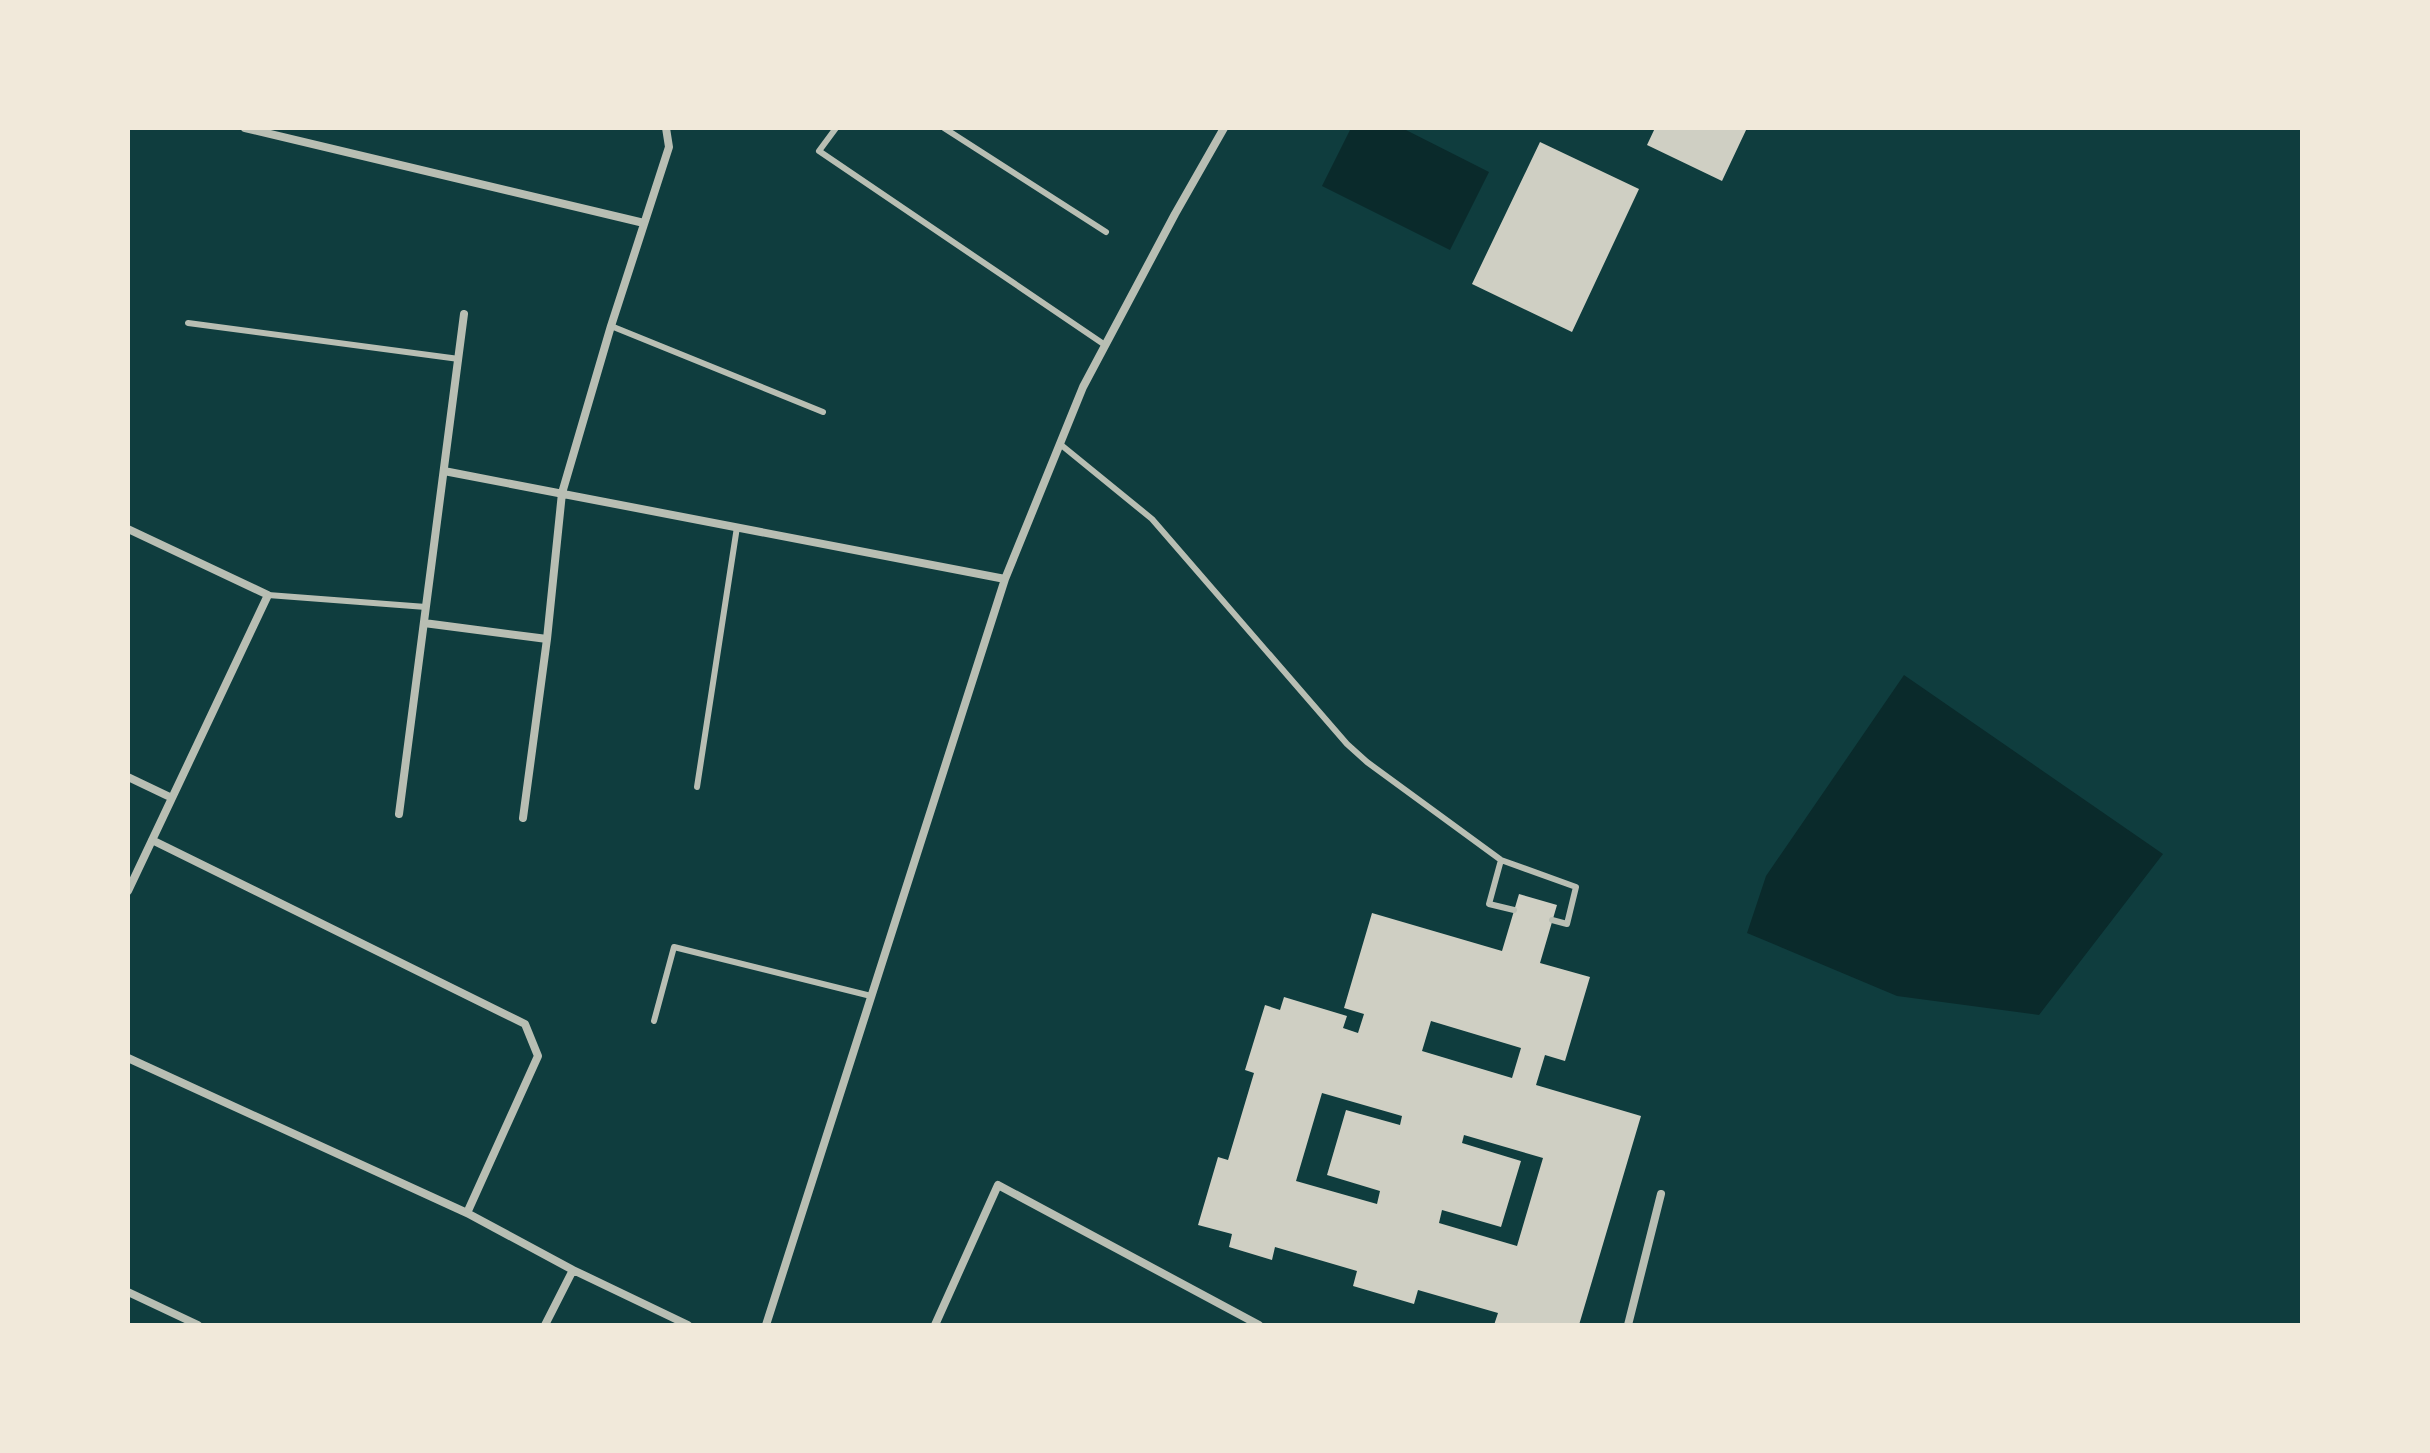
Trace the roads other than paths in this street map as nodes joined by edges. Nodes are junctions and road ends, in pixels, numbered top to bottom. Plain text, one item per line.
1 (245, 128) edge
2 (666, 128) edge
3 (836, 128) edge
4 (944, 128) edge
5 (1224, 128) edge
6 (644, 223) junction
7 (1106, 232) dead end
8 (464, 314) dead end
9 (188, 323) dead end
10 (611, 326) junction
11 (1105, 345) junction
12 (459, 359) junction
13 (823, 412) dead end
14 (1060, 444) junction
15 (444, 471) junction
16 (562, 493) junction
17 (737, 527) junction
18 (128, 529) edge
19 (1005, 579) junction
20 (268, 595) junction
21 (426, 607) junction
22 (424, 623) junction
23 (547, 639) junction
24 (128, 777) edge
25 (697, 787) dead end
26 (172, 798) junction
27 (399, 814) dead end
28 (523, 818) dead end
29 (152, 840) junction
30 (1501, 860) junction
31 (128, 891) edge
32 (1514, 910) dead end
33 (1552, 920) dead end
34 (871, 996) junction
35 (654, 1021) dead end
36 (128, 1058) edge
37 (1661, 1194) dead end
38 (467, 1213) junction
39 (573, 1270) junction
40 (128, 1292) edge
41 (198, 1325) edge
42 (545, 1325) edge
43 (688, 1325) edge
44 (766, 1325) edge
45 (935, 1325) edge
46 (1259, 1325) edge
47 (1628, 1325) edge

1 - 6 street
2 - 6 street
3 - 11 lane
4 - 7 lane
5 - 11 street
6 - 10 street
8 - 12 street
9 - 12 lane
10 - 13 lane
10 - 16 street
11 - 14 street
12 - 15 street
14 - 19 street
14 - 30 lane
15 - 16 street
15 - 21 street
16 - 17 street
16 - 23 street
17 - 19 street
17 - 25 lane
18 - 20 street
19 - 34 street
20 - 21 lane
20 - 26 street
21 - 22 street
22 - 23 street
22 - 27 street
23 - 28 street
24 - 26 street
26 - 29 street
29 - 31 street
29 - 38 street
30 - 32 lane
30 - 33 lane
34 - 35 lane
34 - 44 street
36 - 38 street
37 - 47 street
38 - 39 street
39 - 42 street
39 - 43 street
40 - 41 street
45 - 46 street

